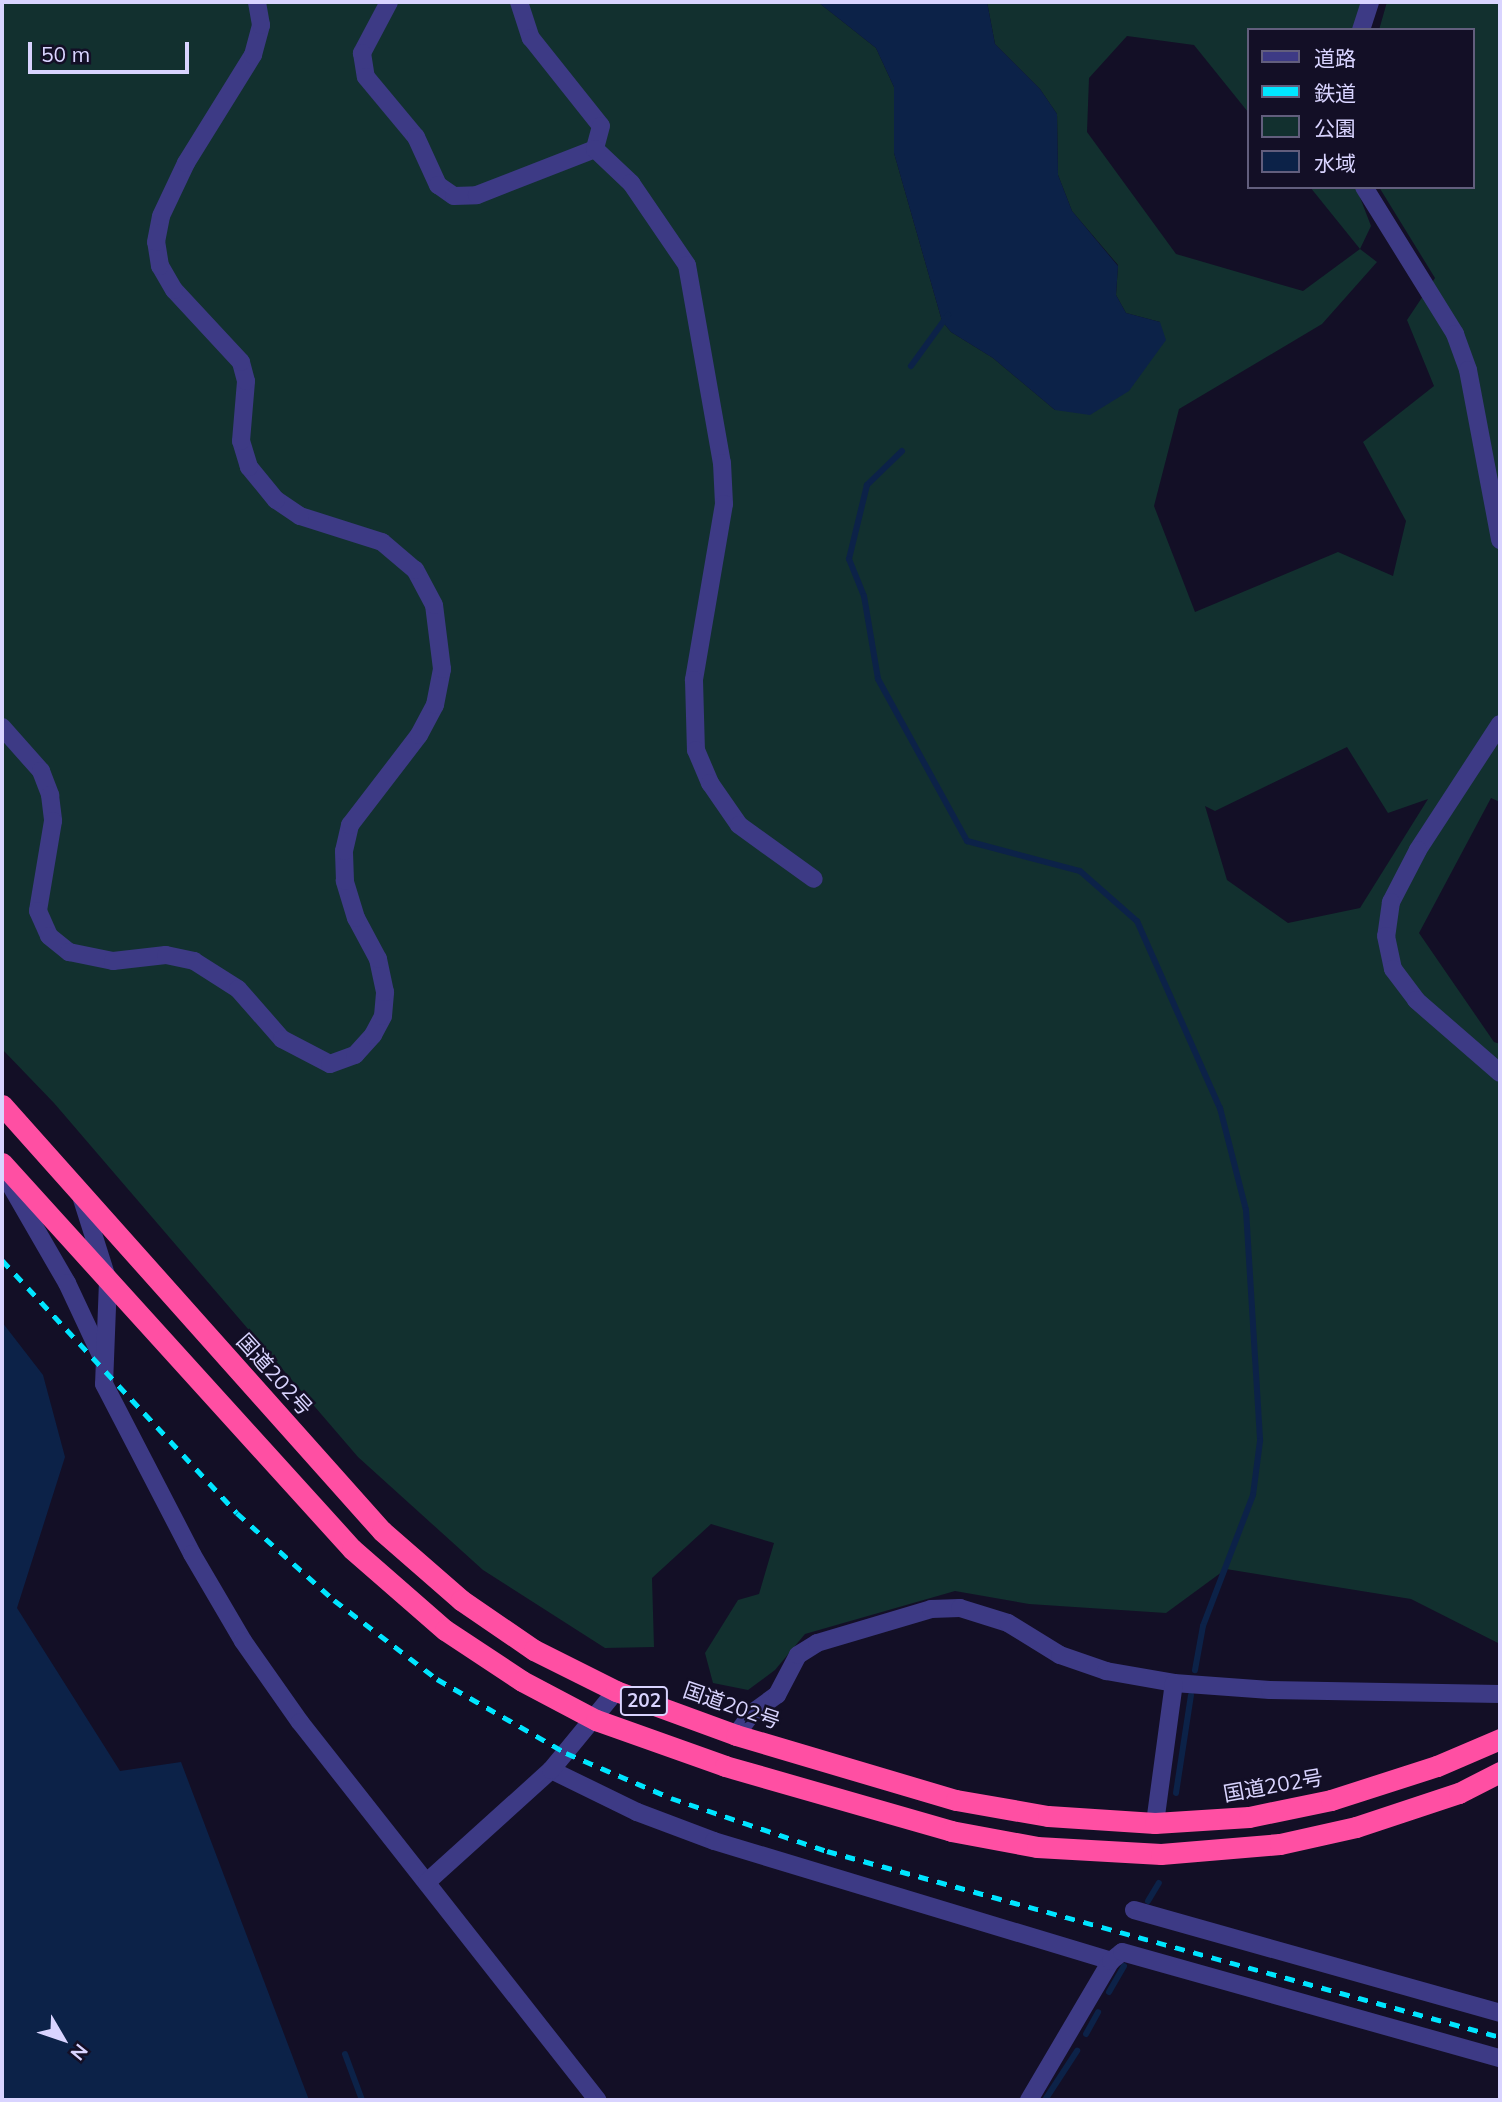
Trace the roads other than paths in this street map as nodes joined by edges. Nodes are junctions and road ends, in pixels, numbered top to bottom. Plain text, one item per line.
1 (257, 2) edge
2 (390, 2) edge
3 (519, 2) edge
4 (1370, 2) edge
5 (1362, 28) edge
6 (595, 149) junction
7 (1365, 189) edge
8 (1500, 540) edge
9 (1500, 724) edge
10 (2, 727) edge
11 (814, 879) dead end
12 (1500, 1073) edge
13 (2, 1105) edge
14 (2, 1163) edge
15 (2, 1170) edge
16 (80, 1192) junction
17 (108, 1281) junction
18 (104, 1363) junction
19 (1174, 1683) junction
20 (616, 1691) junction
21 (1500, 1694) edge
22 (596, 1720) junction
23 (736, 1735) junction
24 (1500, 1739) edge
25 (551, 1770) junction
26 (1500, 1772) edge
27 (1155, 1823) junction
28 (427, 1882) junction
29 (1134, 1910) dead end
30 (1111, 1961) junction
31 (1500, 2013) edge
32 (1500, 2058) edge
33 (597, 2100) edge
34 (1029, 2100) edge

1 - 10 street
2 - 6 street
3 - 6 street
4 - 5 street
6 - 11 street
7 - 8 street
9 - 12 street
13 - 16 highway, 国道202号 / 202
14 - 17 highway, 202
15 - 18 street
16 - 17 street
16 - 20 highway, 国道202号 / 202
17 - 18 street
17 - 22 highway, 202
18 - 28 street
19 - 21 street
19 - 23 street
19 - 27 street
20 - 22 street
20 - 23 highway, 国道202号 / 202
22 - 25 street
22 - 26 highway, 202
23 - 27 highway, 国道202号 / 202
24 - 27 highway, 国道202号 / 202
25 - 28 street
25 - 30 street
28 - 33 street
29 - 31 street
30 - 32 street
30 - 34 street

